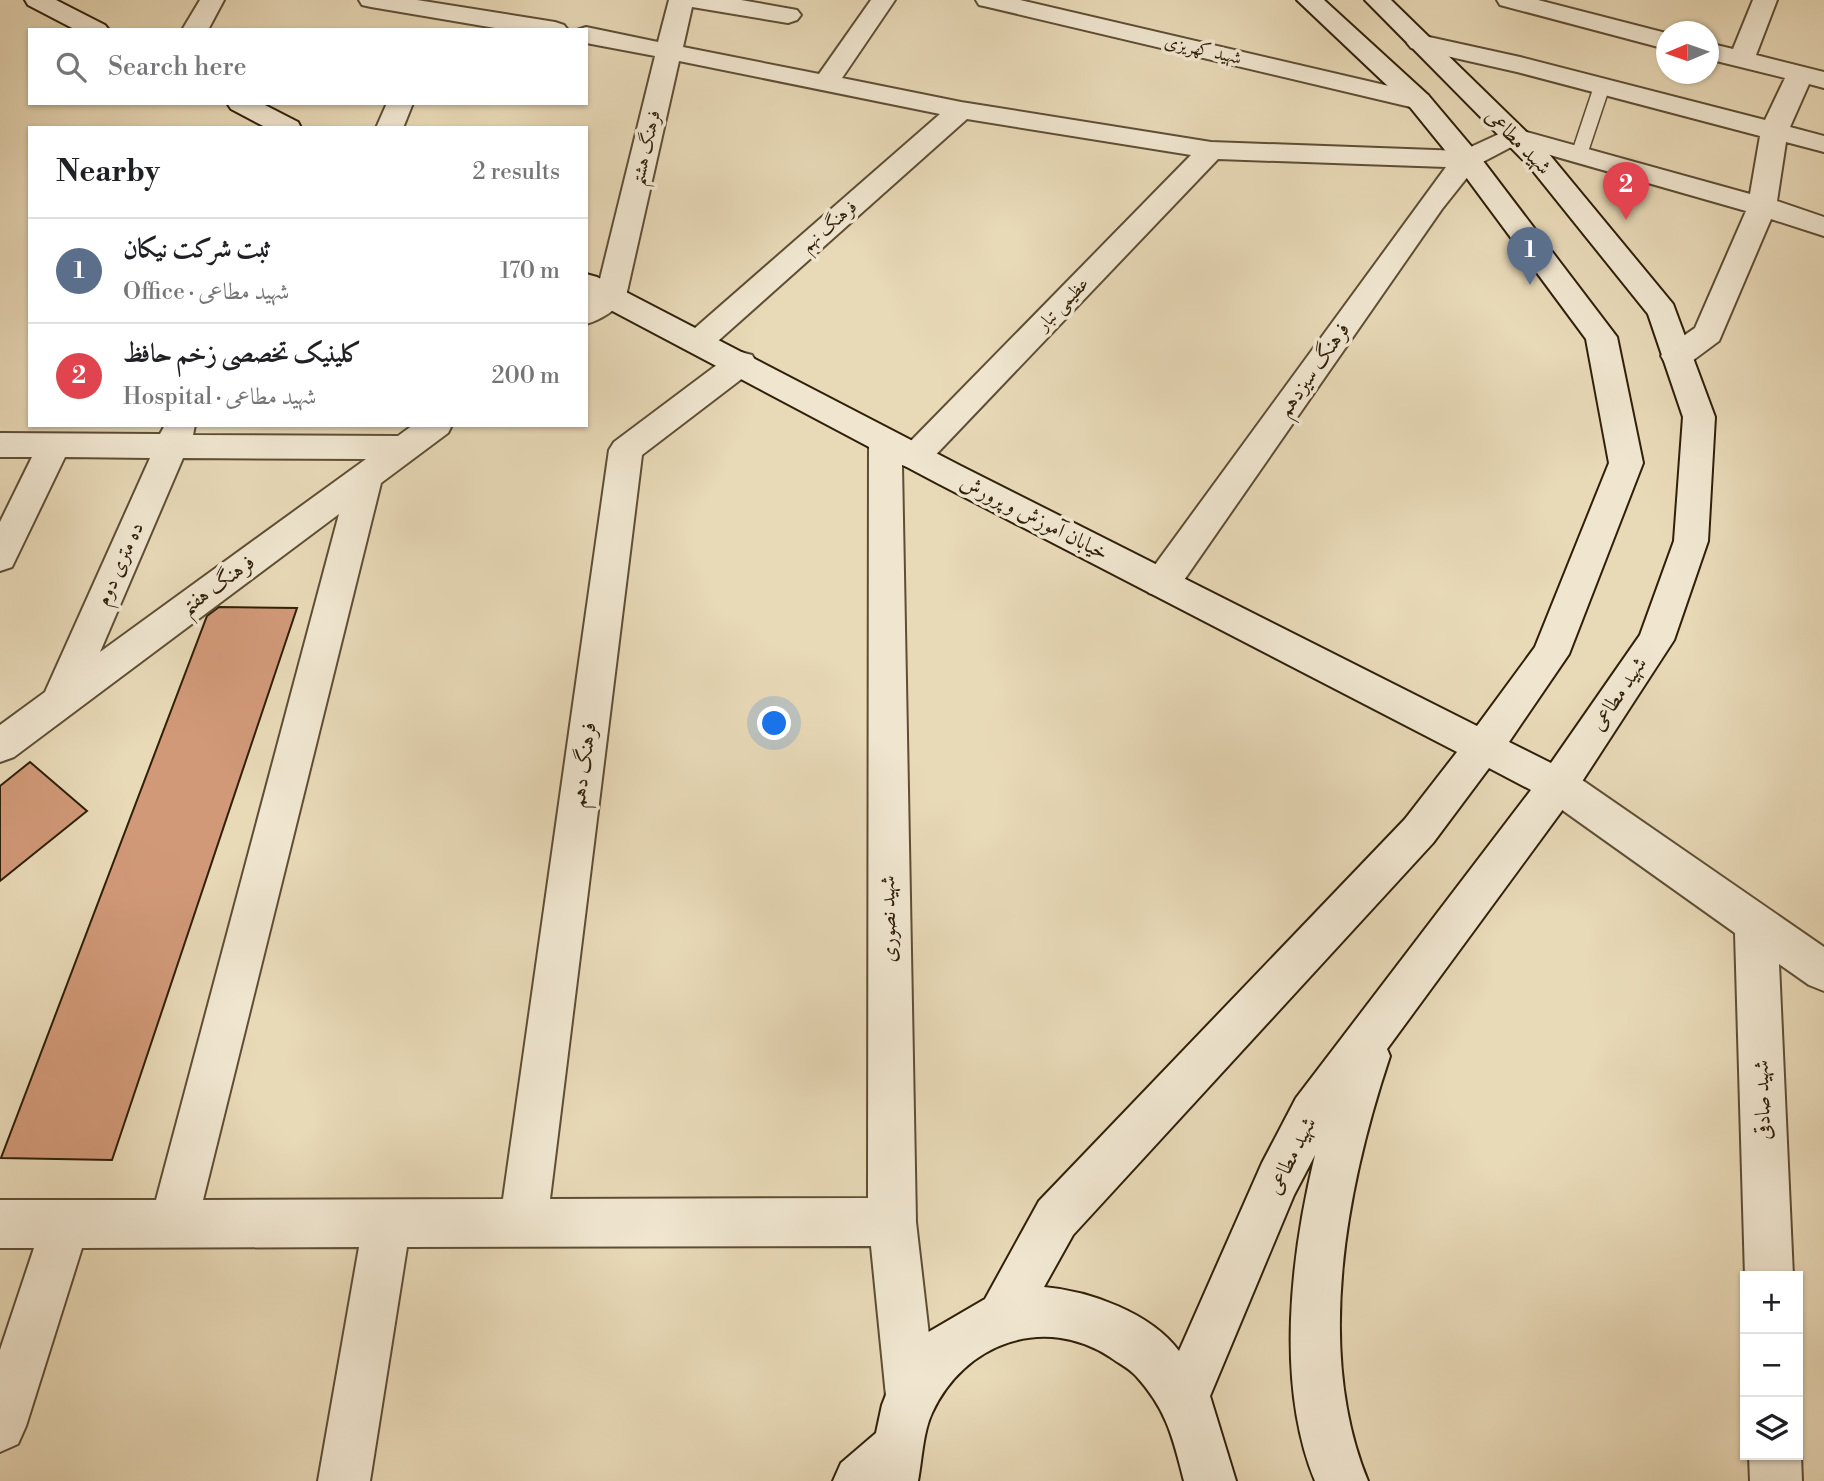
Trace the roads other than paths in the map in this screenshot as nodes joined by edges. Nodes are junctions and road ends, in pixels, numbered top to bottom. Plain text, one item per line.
1 (37, 0) edge
2 (212, 0) edge
3 (371, 0) edge
4 (681, 0) edge
5 (694, 0) edge
6 (883, 0) edge
7 (988, 0) edge
8 (1308, 0) edge
9 (1377, 0) edge
10 (1509, 0) edge
11 (1765, 0) edge
12 (788, 15) dead end
13 (438, 21) edge
14 (92, 28) edge
15 (196, 28) edge
16 (529, 28) edge
17 (588, 35) edge
18 (1532, 38) junction
19 (1656, 41) edge
20 (1420, 43) junction
21 (669, 50) junction
22 (1719, 53) edge
23 (1742, 59) junction
24 (1812, 77) edge
25 (826, 82) junction
26 (1602, 86) junction
27 (1419, 101) junction
28 (244, 105) edge
29 (399, 105) edge
30 (961, 110) junction
31 (284, 126) edge
32 (390, 126) edge
33 (1774, 131) junction
34 (1512, 136) junction
35 (1824, 144) edge
36 (1211, 150) junction
37 (1579, 155) junction
38 (1467, 159) junction
39 (1762, 206) junction
40 (1824, 227) edge
41 (594, 298) edge
42 (698, 342) junction
43 (1677, 356) junction
44 (741, 363) junction
45 (433, 427) edge
46 (176, 436) edge
47 (0, 445) edge
48 (54, 446) junction
49 (405, 448) junction
50 (899, 449) junction
51 (366, 476) junction
52 (0, 558) edge
53 (1162, 583) junction
54 (60, 702) junction
55 (0, 746) edge
56 (1483, 747) junction
57 (1558, 785) junction
58 (1756, 923) junction
59 (1824, 971) edge
60 (1382, 1019) junction
61 (387, 1222) junction
62 (523, 1222) junction
63 (892, 1222) junction
64 (174, 1223) junction
65 (0, 1224) edge
66 (66, 1224) junction
67 (1769, 1271) edge
68 (1002, 1315) junction
69 (911, 1396) junction
70 (1185, 1396) junction
71 (0, 1426) edge
72 (1775, 1460) edge
73 (882, 1471) edge
74 (1219, 1471) edge
75 (344, 1481) edge
76 (1342, 1481) edge
77 (1776, 1481) edge

1 - 14 street
2 - 15 street
3 - 13 street
4 - 21 street, فرهنگ هشتم
5 - 12 street
6 - 25 street
7 - 27 street, شهید کهریزی
8 - 27 street
9 - 20 street, شهید مطاعی
10 - 18 street
11 - 23 street
13 - 16 street
17 - 21 street
18 - 19 street
18 - 20 street
18 - 26 street
20 - 34 street, شهید مطاعی
21 - 25 street
21 - 41 street, فرهنگ هشتم
22 - 23 street
23 - 24 street
24 - 33 street
25 - 30 street
26 - 33 street
26 - 37 lane
27 - 34 street
27 - 38 street
28 - 31 street
29 - 32 street
30 - 36 street
30 - 42 street, فرهنگ نهم
33 - 35 street
33 - 39 street
34 - 37 street
34 - 38 street
34 - 43 street, شهید مطاعی
36 - 38 street
36 - 50 street, عظیمی تبار
37 - 39 street
38 - 53 street, فرهنگ سیزدهم
38 - 56 street
39 - 40 street
39 - 43 street
41 - 42 street, خیابان آموزش و پرورش
42 - 44 street, خیابان آموزش و پرورش
43 - 57 street, شهید مطاعی
44 - 50 street, خیابان آموزش و پرورش
44 - 62 street, فرهنگ دهم
45 - 49 street, فرهنگ هفتم
46 - 48 street
46 - 49 street
46 - 54 street, ده متری دوم
47 - 48 street
48 - 52 street
49 - 51 street, فرهنگ هفتم
50 - 53 street, خیابان آموزش و پرورش
50 - 63 street, شهید نصوری
51 - 54 street, فرهنگ هفتم
51 - 64 street
53 - 56 street, خیابان آموزش و پرورش
54 - 55 street, فرهنگ هفتم
56 - 57 street, خیابان آموزش و پرورش
56 - 68 street
57 - 58 street, خیابان آموزش و پرورش
57 - 60 street, شهید مطاعی
58 - 59 street, خیابان آموزش و پرورش
58 - 67 street, شهید صادقی
60 - 70 street, شهید مطاعی
60 - 76 street
61 - 62 street
61 - 64 street
61 - 75 street
62 - 63 street
63 - 69 street, شهید نصوری
64 - 66 street
65 - 66 street
66 - 71 street
68 - 69 street
68 - 70 street
69 - 73 street
70 - 74 street
72 - 77 street

